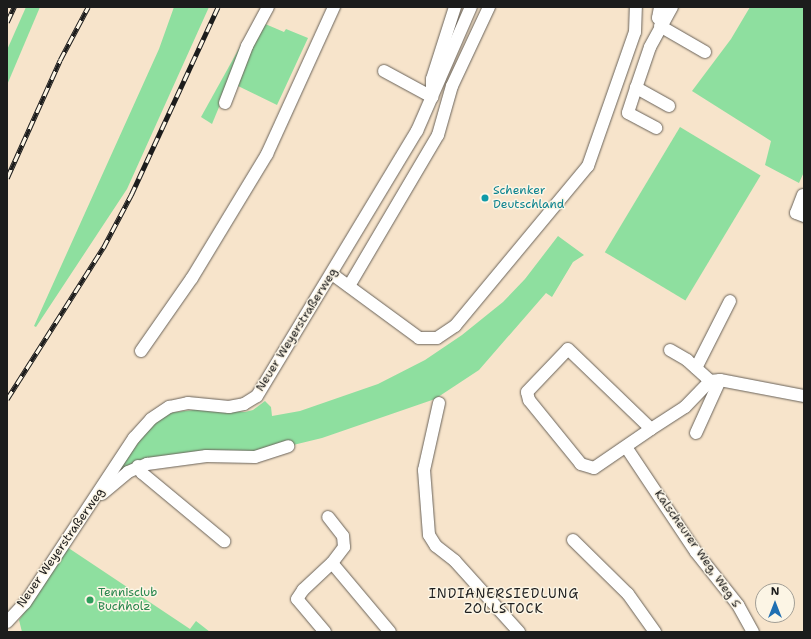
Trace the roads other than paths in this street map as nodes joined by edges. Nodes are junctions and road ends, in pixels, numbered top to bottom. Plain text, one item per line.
1 (268, 7) edge
2 (334, 7) edge
3 (455, 7) edge
4 (471, 7) edge
5 (489, 7) edge
6 (636, 7) edge
7 (660, 7) edge
8 (672, 7) edge
9 (662, 23) junction
10 (705, 52) dead end
11 (384, 71) dead end
12 (636, 88) junction
13 (432, 97) junction
14 (225, 102) dead end
15 (669, 106) dead end
16 (656, 128) dead end
17 (803, 195) dead end
18 (804, 216) edge
19 (332, 274) junction
20 (349, 286) junction
21 (730, 301) dead end
22 (670, 350) dead end
23 (141, 351) dead end
24 (696, 368) junction
25 (715, 380) junction
26 (804, 396) edge
27 (439, 403) dead end
28 (651, 429) junction
29 (696, 433) dead end
30 (288, 446) dead end
31 (626, 447) junction
32 (138, 466) junction
33 (99, 493) junction
34 (328, 517) dead end
35 (573, 540) dead end
36 (224, 541) dead end
37 (332, 564) junction
38 (7, 623) edge
39 (12, 632) edge
40 (325, 632) edge
41 (390, 632) edge
42 (518, 632) edge
43 (655, 632) edge
44 (753, 632) edge

1 - 14 street
2 - 23 street
3 - 13 street
4 - 13 street, Neuer Weyerstraßerweg
5 - 20 street
6 - 20 street
7 - 9 street
8 - 9 street
9 - 10 street
9 - 12 street
11 - 13 street
12 - 15 street
12 - 16 street
13 - 19 street, Neuer Weyerstraßerweg
17 - 18 street
19 - 20 street
19 - 33 street, Neuer Weyerstraßerweg
21 - 24 street
22 - 24 street
24 - 25 street
25 - 26 street
25 - 28 street
25 - 29 street
27 - 42 street
28 - 31 street
28 - 31 street
30 - 32 street
31 - 44 street, Kalscheurer Weg, Weg S
32 - 33 street
32 - 36 street
33 - 38 street, Neuer Weyerstraßerweg
34 - 37 street
35 - 43 street
37 - 40 street
37 - 41 street
38 - 39 street

